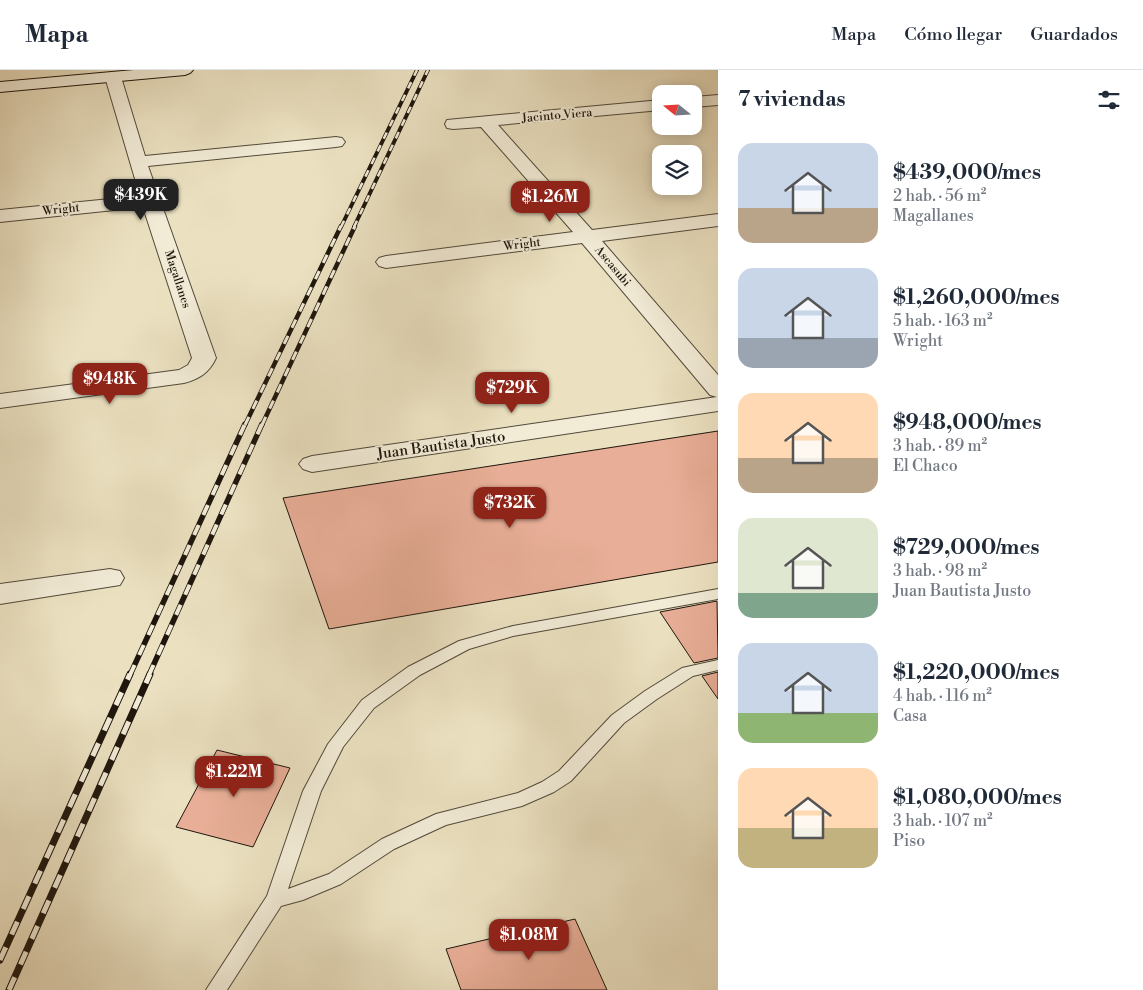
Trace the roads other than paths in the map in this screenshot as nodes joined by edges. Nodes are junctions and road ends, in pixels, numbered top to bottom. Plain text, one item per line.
1 (185, 70) edge
2 (113, 77) junction
3 (0, 87) edge
4 (718, 100) edge
5 (702, 101) edge
6 (652, 106) edge
7 (486, 122) junction
8 (453, 124) dead end
9 (336, 142) dead end
10 (138, 162) junction
11 (152, 200) junction
12 (0, 216) edge
13 (718, 220) edge
14 (587, 236) junction
15 (386, 262) dead end
16 (718, 390) edge
17 (0, 400) edge
18 (718, 404) edge
19 (312, 464) dead end
20 (110, 578) dead end
21 (0, 594) edge
22 (718, 594) edge
23 (718, 665) edge
24 (275, 899) junction
25 (216, 990) edge

1 - 2 street
2 - 3 street
2 - 10 street, Magallanes
4 - 5 street
6 - 7 street, Jacinto Viera
7 - 8 street, Jacinto Viera
7 - 14 street, Ascasubi
9 - 10 street
10 - 11 street, Magallanes
11 - 12 street, Wright
11 - 17 street, Magallanes
13 - 14 street, Wright
14 - 15 street, Wright
14 - 16 street, Ascasubi
18 - 19 street, Juan Bautista Justo
20 - 21 street
22 - 24 lane
23 - 24 lane
24 - 25 lane

